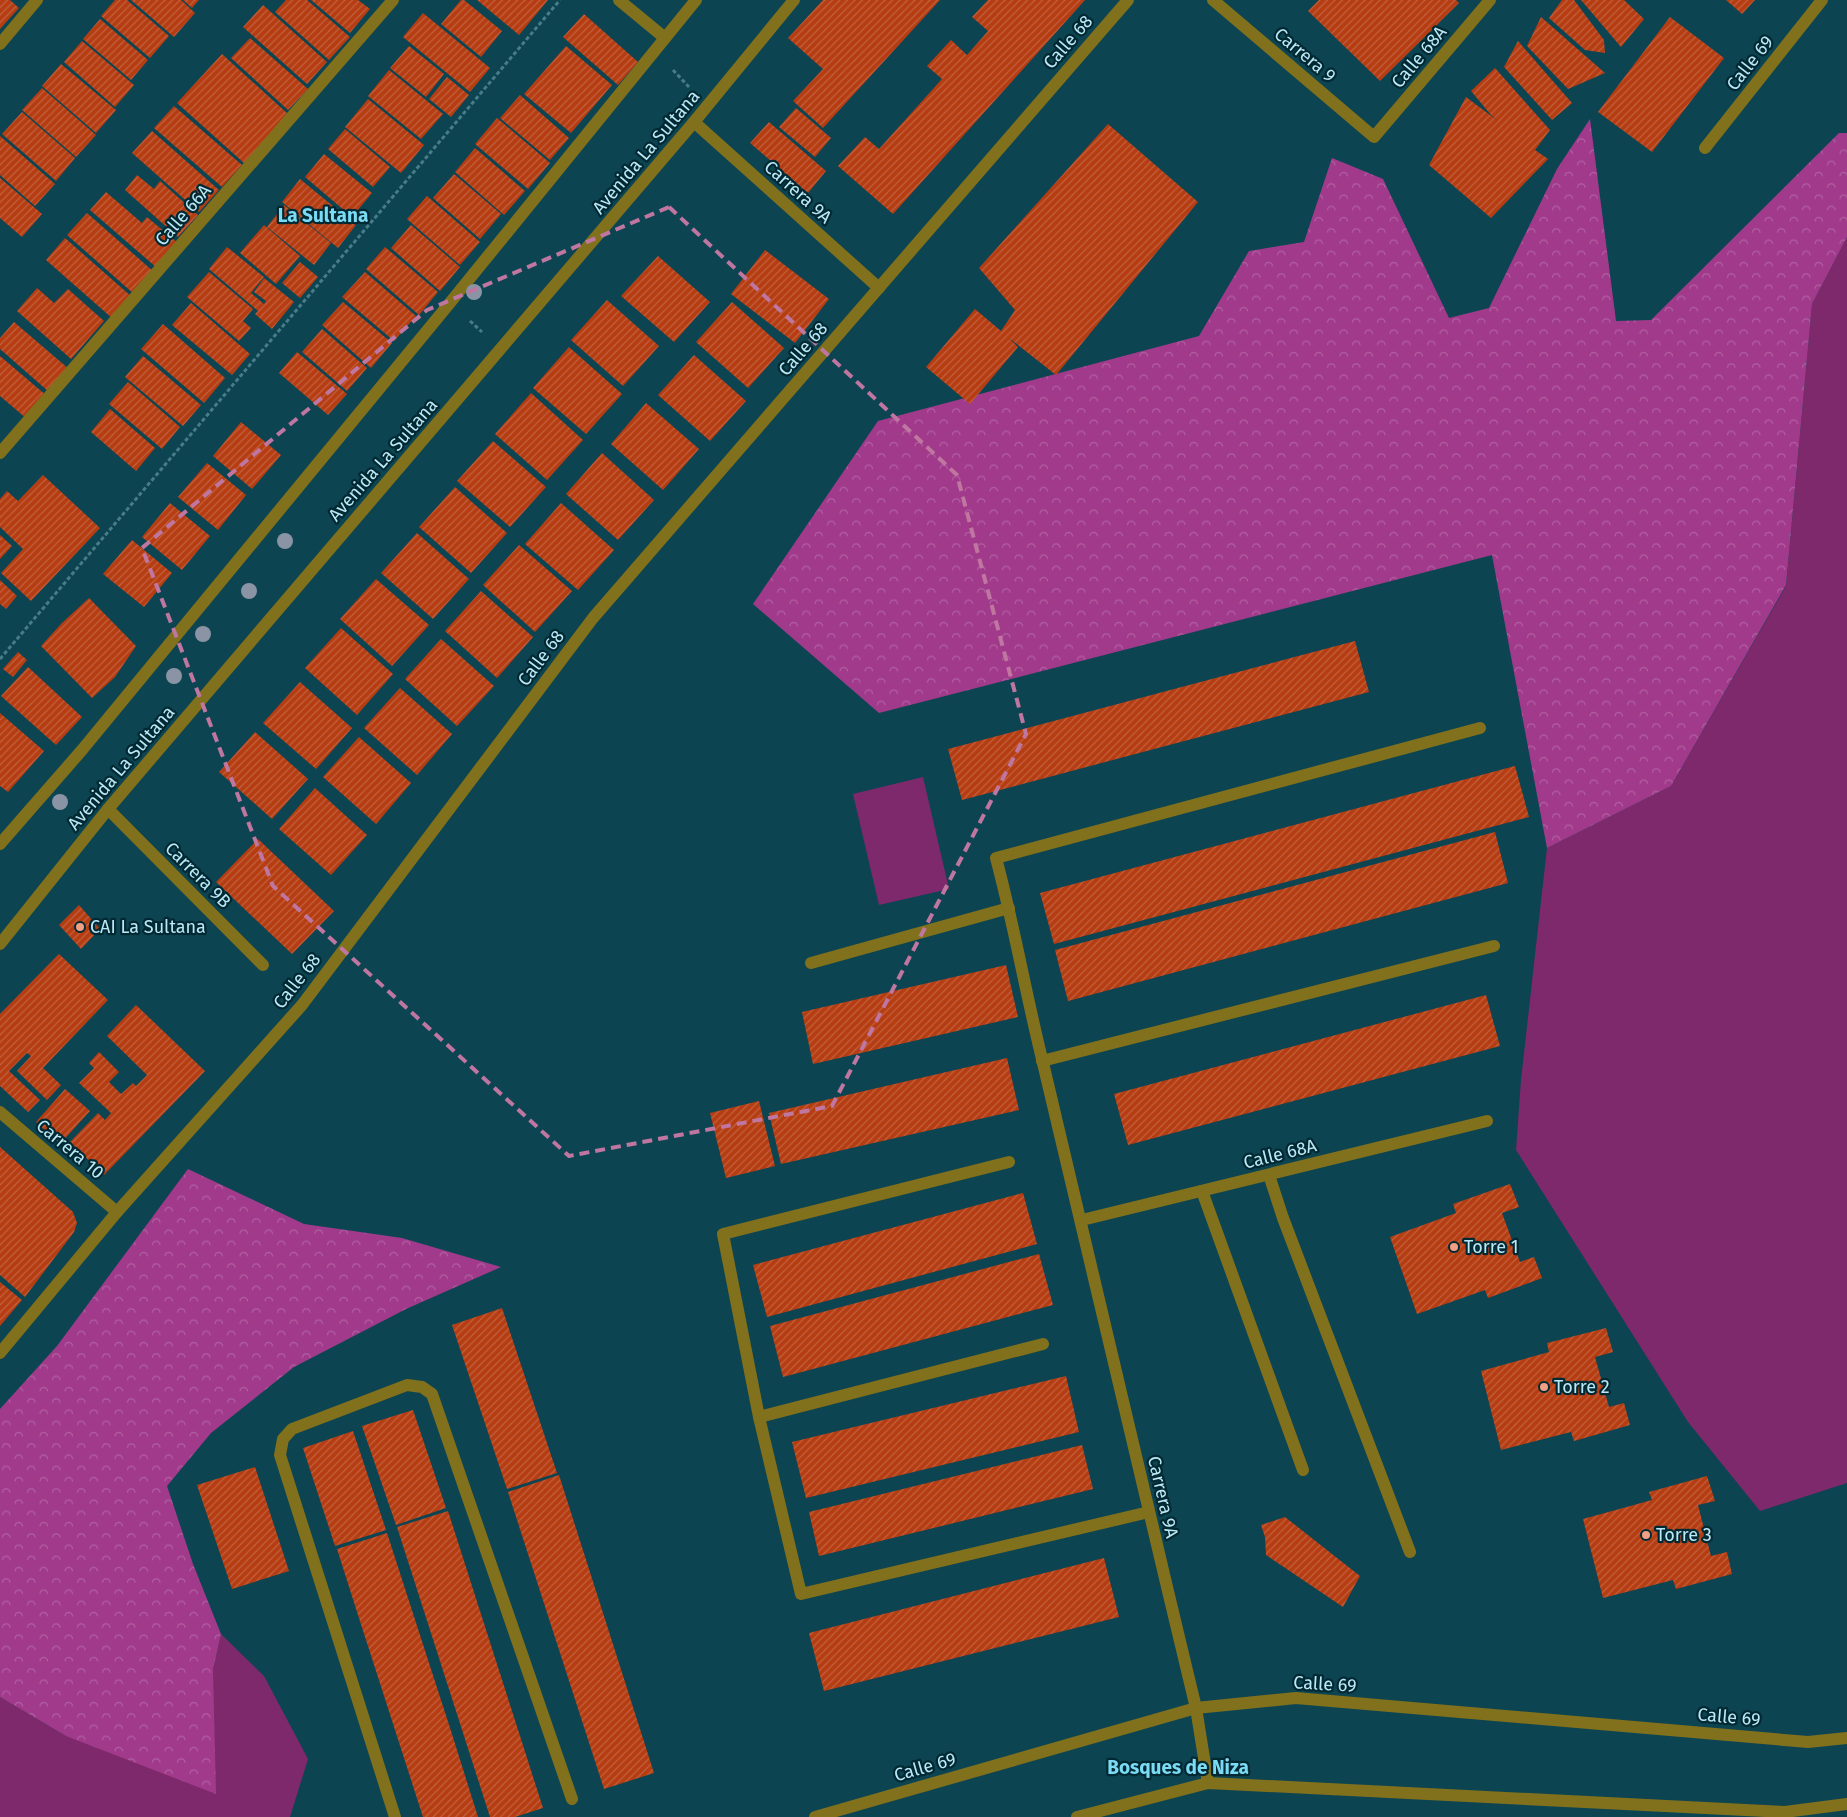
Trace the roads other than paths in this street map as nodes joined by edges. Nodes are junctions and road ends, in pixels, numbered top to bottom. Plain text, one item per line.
1 (37, 0) edge
2 (393, 0) edge
3 (619, 0) edge
4 (696, 0) edge
5 (794, 0) edge
6 (1128, 0) edge
7 (1213, 0) edge
8 (1490, 0) edge
9 (1822, 0) edge
10 (665, 38) junction
11 (0, 44) edge
12 (694, 122) junction
13 (1374, 136) joint
14 (1705, 148) dead end
15 (879, 288) junction
16 (0, 453) edge
17 (1480, 728) dead end
18 (108, 809) junction
19 (0, 844) edge
20 (1009, 908) junction
21 (0, 944) edge
22 (1494, 946) dead end
23 (811, 963) dead end
24 (263, 965) dead end
25 (1042, 1061) junction
26 (0, 1112) edge
27 (1487, 1121) dead end
28 (1009, 1162) dead end
29 (1268, 1175) junction
30 (1202, 1191) junction
31 (117, 1212) junction
32 (1082, 1220) junction
33 (1043, 1344) dead end
34 (0, 1353) edge
35 (759, 1416) junction
36 (1303, 1470) dead end
37 (1149, 1512) junction
38 (1410, 1552) dead end
39 (1196, 1708) junction
40 (1847, 1738) edge
41 (1208, 1783) junction
42 (572, 1800) dead end
43 (1847, 1804) edge
44 (395, 1817) edge
45 (814, 1817) edge
46 (1077, 1817) edge

1 - 11 street
2 - 16 street, Calle 66A
3 - 10 street
4 - 10 street
5 - 12 street, Avenida La Sultana
6 - 15 street, Calle 68
7 - 13 street, Carrera 9
8 - 13 street, Calle 68A
9 - 14 street, Calle 69
10 - 19 street
12 - 15 street, Carrera 9A
12 - 18 street, Avenida La Sultana
15 - 31 street, Calle 68
17 - 20 street, Carrera 9A
18 - 21 street, Avenida La Sultana
18 - 24 street, Carrera 9B
20 - 23 street
20 - 25 street, Carrera 9A
22 - 25 street
25 - 32 street, Carrera 9A
26 - 31 street, Carrera 10
27 - 29 street, Calle 68A
28 - 35 street
29 - 30 street, Calle 68A
29 - 38 street
30 - 32 street, Calle 68A
30 - 36 street
31 - 34 street, Calle 68
32 - 37 street, Carrera 9A
33 - 35 street
35 - 37 street
37 - 39 street, Carrera 9A
39 - 40 street, Calle 69
39 - 41 street, Carrera 9A
39 - 45 street, Calle 69
41 - 43 street
41 - 46 street
42 - 44 street

